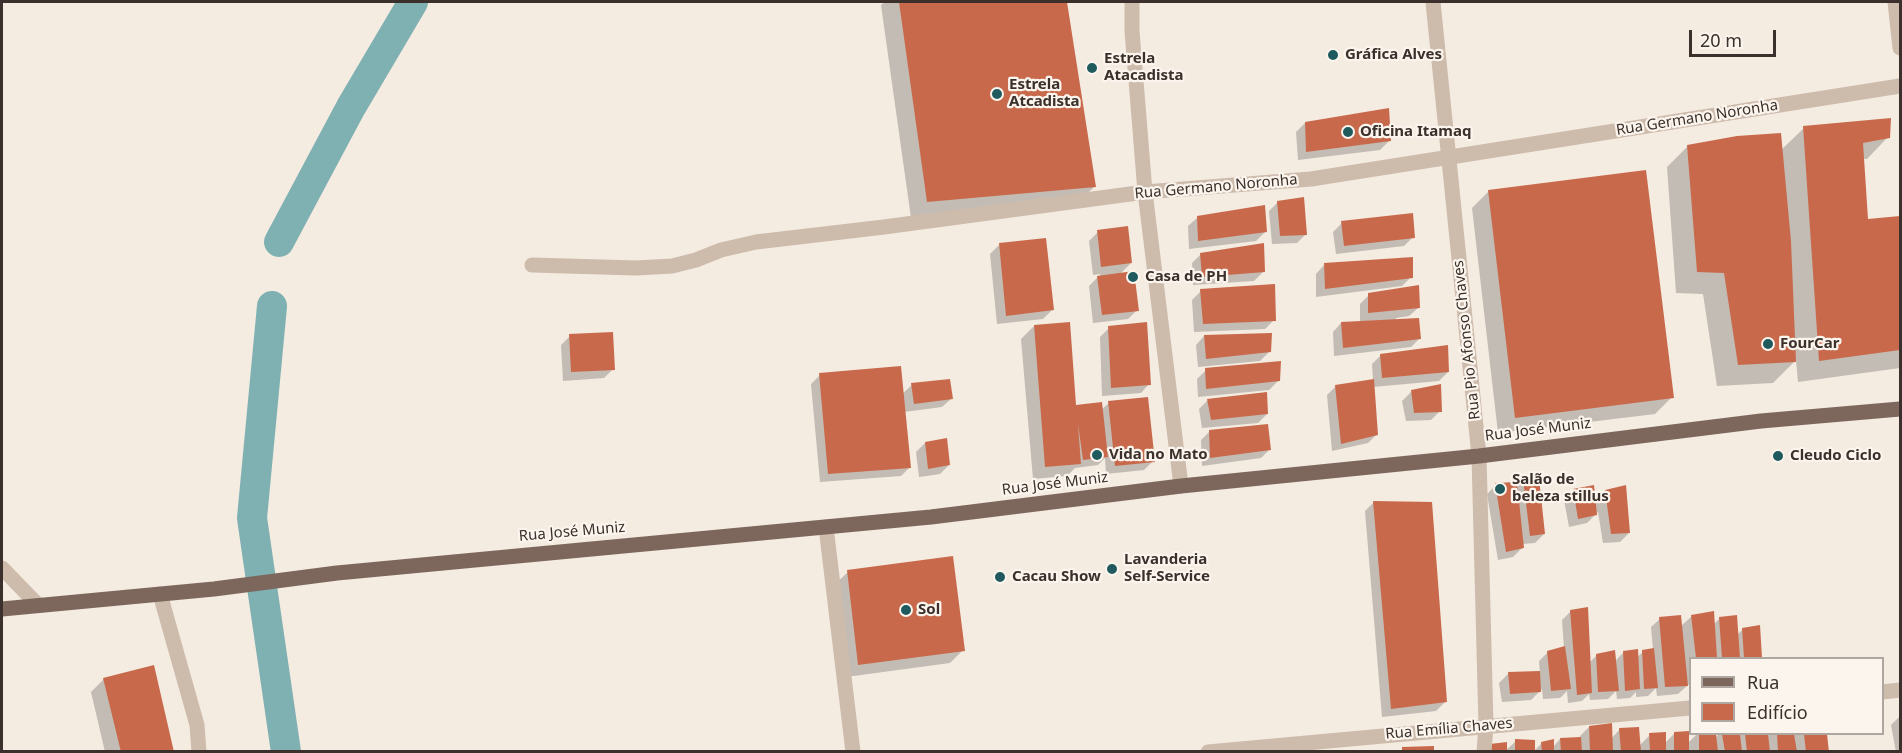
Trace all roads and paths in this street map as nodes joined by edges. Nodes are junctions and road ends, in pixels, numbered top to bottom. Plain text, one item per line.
1 (1132, 2) edge
2 (1433, 2) edge
3 (1894, 2) edge
4 (1900, 48) edge
5 (1900, 86) edge
6 (1450, 158) junction
7 (1144, 192) junction
8 (532, 265) dead end
9 (1900, 410) edge
10 (1479, 456) junction
11 (1181, 486) junction
12 (826, 527) junction
13 (2, 568) edge
14 (160, 594) junction
15 (38, 605) junction
16 (2, 609) edge
17 (1900, 690) edge
18 (1884, 692) edge
19 (1689, 708) edge
20 (1486, 726) junction
21 (200, 752) edge
22 (854, 752) edge
23 (1208, 752) edge
24 (1484, 752) edge

1 - 7 street
2 - 6 street, Rua Pio Afonso Chaves
3 - 4 street
5 - 6 street, Rua Germano Noronha
6 - 7 street, Rua Germano Noronha
6 - 10 street, Rua Pio Afonso Chaves
7 - 8 street, Rua Germano Noronha
7 - 11 street
9 - 10 main road, Rua José Muniz
10 - 11 main road, Rua José Muniz
10 - 20 street, Rua Pio Afonso Chaves
11 - 12 main road, Rua José Muniz
12 - 14 main road, Rua José Muniz
12 - 22 street
13 - 15 street
14 - 15 main road, Rua José Muniz
14 - 21 street
15 - 16 main road, Rua José Muniz
17 - 18 street
19 - 20 street, Rua Emília Chaves
20 - 23 street, Rua Emília Chaves
20 - 24 street, Rua Pio Afonso Chaves

